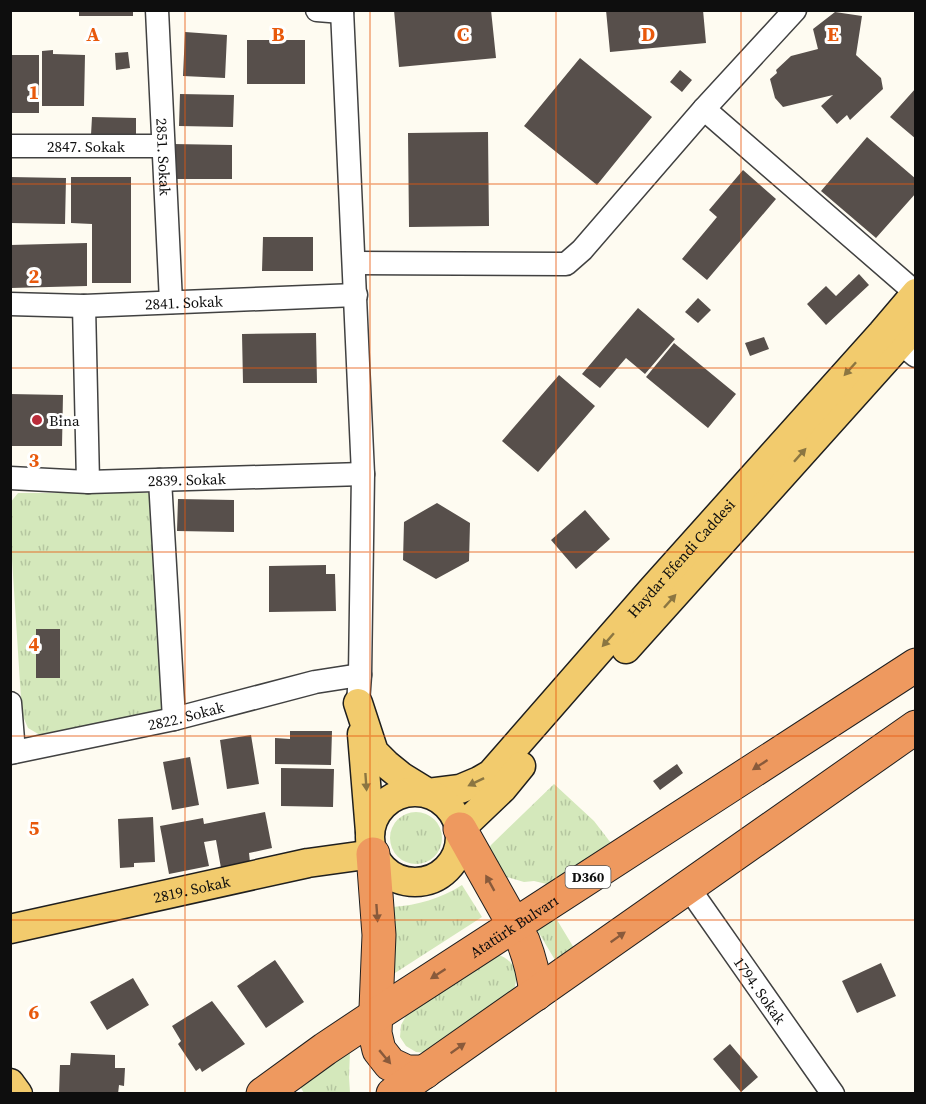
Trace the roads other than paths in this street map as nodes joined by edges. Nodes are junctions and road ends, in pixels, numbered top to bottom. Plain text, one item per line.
1 (157, 10) edge
2 (317, 10) edge
3 (795, 10) edge
4 (342, 11) edge
5 (704, 108) junction
6 (10, 146) edge
7 (163, 146) junction
8 (355, 263) junction
9 (915, 293) edge
10 (356, 295) junction
11 (171, 302) junction
12 (10, 304) edge
13 (84, 306) junction
14 (903, 340) edge
15 (363, 474) junction
16 (10, 478) edge
17 (160, 480) junction
18 (88, 482) junction
19 (915, 653) edge
20 (915, 665) edge
21 (359, 689) junction
22 (10, 703) edge
23 (174, 719) junction
24 (915, 727) edge
25 (915, 737) edge
26 (792, 744) junction
27 (12, 753) edge
28 (824, 792) junction
29 (428, 793) junction
30 (460, 830) junction
31 (372, 847) junction
32 (688, 887) junction
33 (513, 925) junction
34 (10, 929) edge
35 (536, 994) junction
36 (376, 1015) junction
37 (425, 1072) junction
38 (10, 1083) edge
39 (18, 1094) edge
40 (263, 1094) edge
41 (393, 1094) edge
42 (833, 1094) edge

1 - 7 street, 2851. Sokak
2 - 4 street
3 - 5 street
4 - 8 street
5 - 8 street
5 - 9 street
6 - 7 street, 2847. Sokak
7 - 11 street, 2851. Sokak
8 - 10 street
9 - 14 main road, Haydar Efendi Caddesi
10 - 11 street, 2841. Sokak
10 - 15 street
11 - 13 street, 2841. Sokak
12 - 13 street, 2841. Sokak
13 - 18 street
14 -> 29 main road, Haydar Efendi Caddesi
30 -> 14 main road, Haydar Efendi Caddesi
15 - 17 street, 2839. Sokak
15 - 21 street
16 - 18 street, 2839. Sokak
17 - 18 street, 2839. Sokak
17 - 23 street
19 - 26 street
20 - 26 highway, Atatürk Bulvarı / D360
21 - 23 street, 2822. Sokak
21 - 29 main road
21 -> 31 main road
22 - 27 street
23 - 27 street, 2822. Sokak
24 - 28 highway
25 - 28 street
26 -> 33 highway, Atatürk Bulvarı / D360
28 - 32 highway
29 - 30 main road
29 - 31 main road
30 - 31 main road
33 -> 30 highway
31 - 34 main road, 2819. Sokak
31 -> 36 highway
35 -> 32 highway
32 - 42 street, 1794. Sokak
33 - 35 highway
33 -> 36 highway, Atatürk Bulvarı / D360
37 -> 35 highway
36 -> 37 highway
36 - 40 highway, Atatürk Bulvarı / D360
37 - 41 highway
38 - 39 main road

